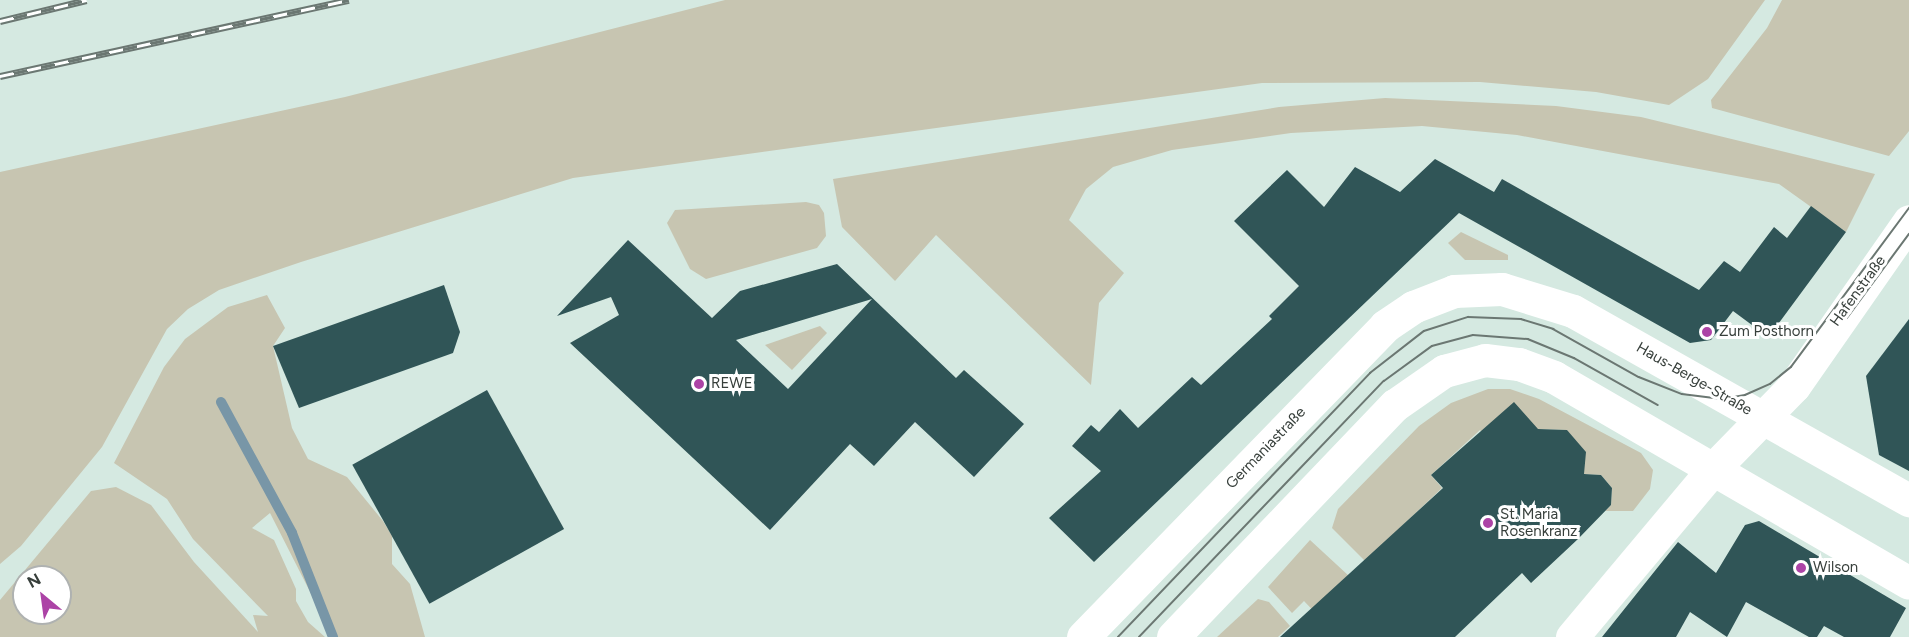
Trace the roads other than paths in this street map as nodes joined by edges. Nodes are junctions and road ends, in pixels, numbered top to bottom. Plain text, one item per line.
1 (1909, 221) edge
2 (1468, 289) joint
3 (1765, 419) junction
4 (1713, 469) junction
5 (1909, 500) edge
6 (1909, 583) edge
7 (1083, 637) edge
8 (1173, 637) edge
9 (1572, 637) edge

1 - 3 main road, Hafenstraße
2 - 3 main road, Haus-Berge-Straße
2 - 7 main road, Germaniastraße
3 - 4 main road, Hafenstraße
3 - 5 main road, Haus-Berge-Straße
4 - 6 main road
4 - 8 main road
4 - 9 main road

